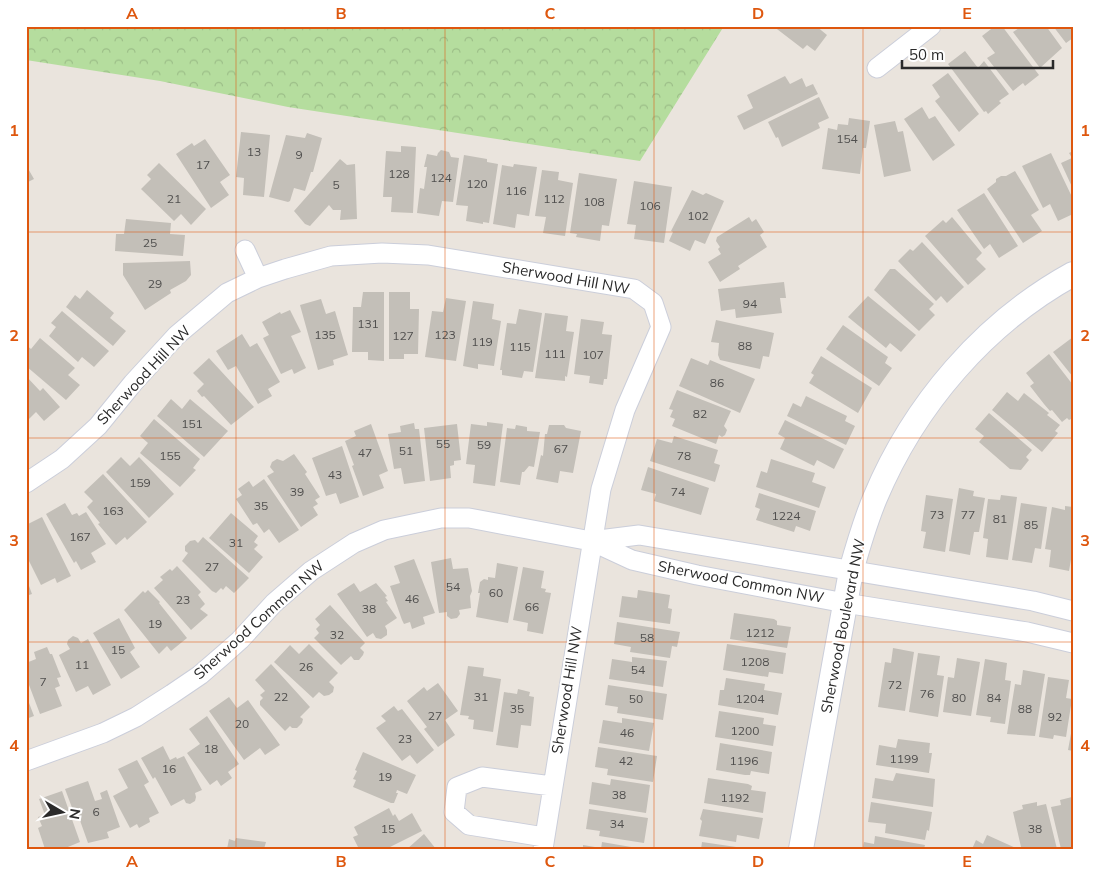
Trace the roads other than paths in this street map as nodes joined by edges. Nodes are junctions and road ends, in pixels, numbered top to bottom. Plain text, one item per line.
1 (931, 26) edge
2 (877, 68) dead end
3 (245, 250) dead end
4 (1073, 274) edge
5 (258, 278) junction
6 (26, 483) edge
7 (591, 541) junction
8 (851, 571) junction
9 (845, 603) junction
10 (1073, 611) edge
11 (1073, 643) edge
12 (26, 761) edge
13 (552, 786) junction
14 (543, 843) edge
15 (802, 849) edge

1 - 2 street
3 - 5 street
4 - 8 street, Sherwood Boulevard NW
5 - 6 street, Sherwood Hill NW
5 - 7 street, Sherwood Hill NW
7 - 8 street, Sherwood Common NW
7 - 9 street, Sherwood Common NW
7 - 12 street, Sherwood Common NW
7 - 13 street, Sherwood Hill NW
8 - 9 street, Sherwood Boulevard NW
8 - 10 street, Sherwood Common NW
9 - 11 street, Sherwood Common NW
9 - 15 street, Sherwood Boulevard NW
13 - 14 street, Sherwood Hill NW
13 - 14 street

